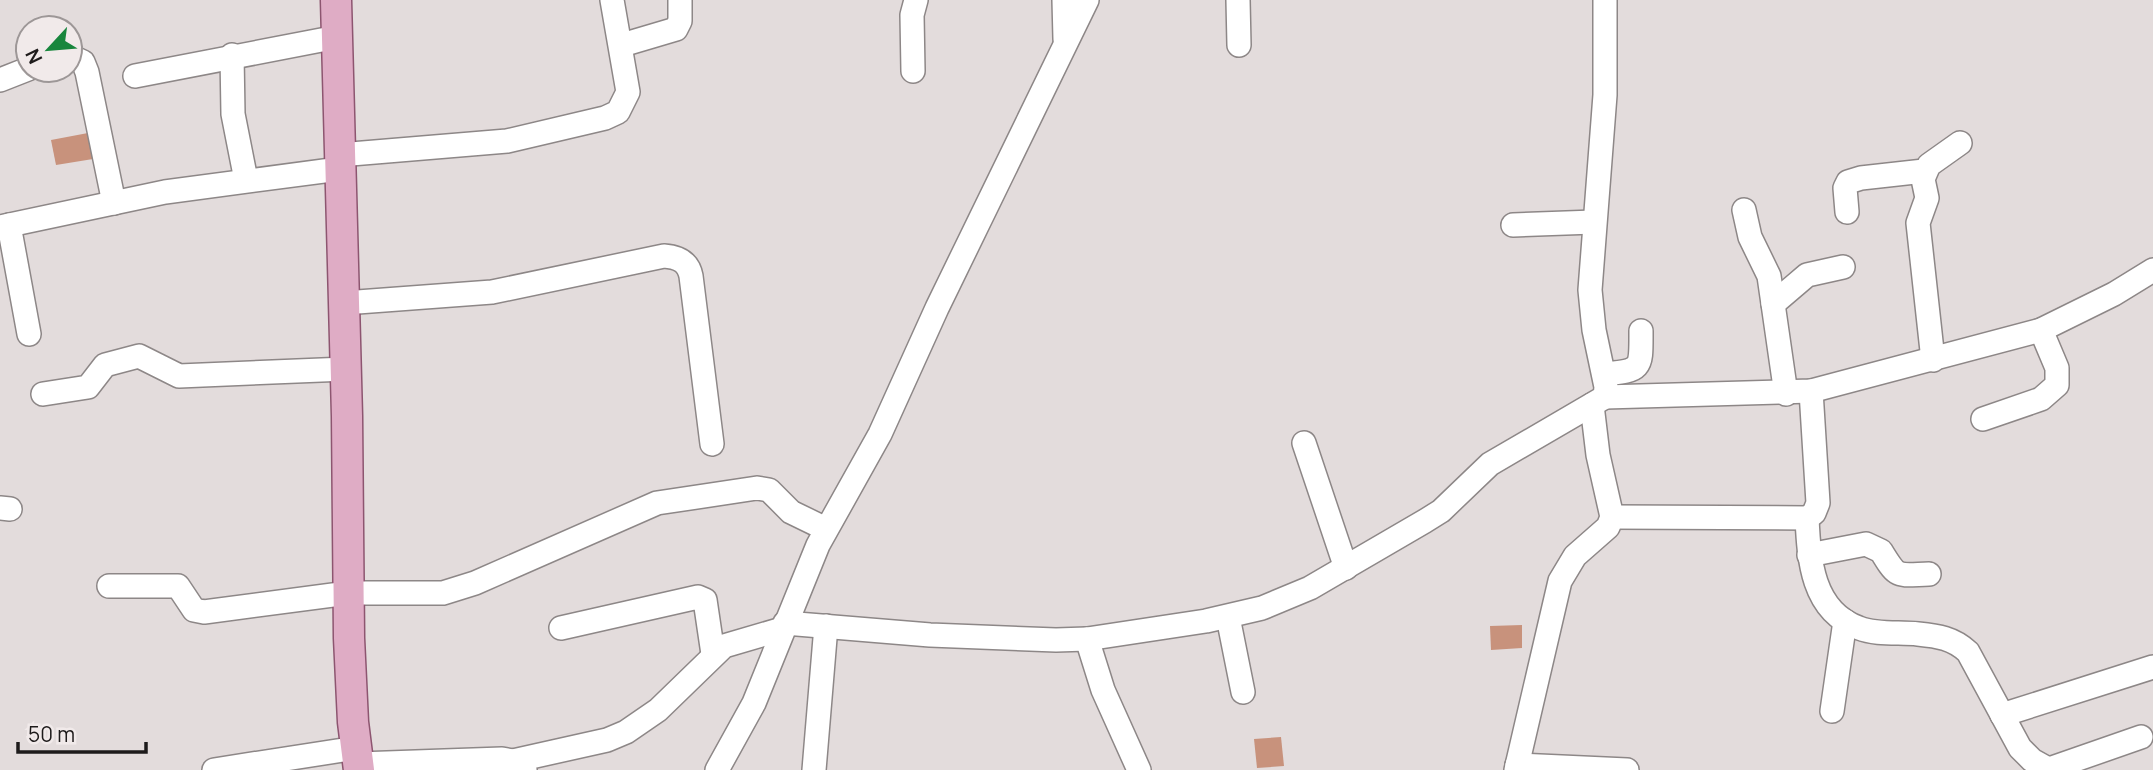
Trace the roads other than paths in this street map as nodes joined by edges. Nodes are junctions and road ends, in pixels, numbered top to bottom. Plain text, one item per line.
1 (336, 0) edge
2 (612, 0) edge
3 (680, 0) edge
4 (916, 0) edge
5 (1063, 0) edge
6 (1087, 0) edge
7 (1238, 0) edge
8 (1605, 0) edge
9 (337, 37) junction
10 (1065, 42) junction
11 (621, 45) junction
12 (1239, 45) dead end
13 (232, 55) junction
14 (84, 64) edge
15 (913, 71) dead end
16 (135, 76) dead end
17 (1960, 143) dead end
18 (339, 162) junction
19 (1924, 171) junction
20 (246, 180) junction
21 (114, 203) junction
22 (1744, 210) dead end
23 (1847, 212) dead end
24 (1594, 222) junction
25 (1513, 225) dead end
26 (5, 226) edge
27 (1843, 267) dead end
28 (2153, 270) edge
29 (344, 303) junction
30 (1773, 304) junction
31 (2041, 330) junction
32 (1641, 331) dead end
33 (29, 334) dead end
34 (1933, 360) junction
35 (346, 369) junction
36 (1604, 374) junction
37 (1811, 391) junction
38 (43, 394) dead end
39 (1786, 394) junction
40 (1598, 401) junction
41 (1983, 419) dead end
42 (1304, 443) dead end
43 (712, 444) dead end
44 (1612, 517) junction
45 (1807, 518) junction
46 (826, 529) junction
47 (1809, 555) junction
48 (1346, 568) junction
49 (1929, 573) dead end
50 (108, 586) dead end
51 (348, 593) junction
52 (1228, 617) junction
53 (1845, 621) junction
54 (784, 626) junction
55 (826, 626) junction
56 (561, 628) dead end
57 (1087, 639) junction
58 (713, 654) junction
59 (2153, 667) edge
60 (1243, 692) dead end
61 (1832, 711) dead end
62 (2002, 715) junction
63 (2141, 737) dead end
64 (358, 761) edge
65 (261, 766) edge
66 (519, 766) edge
67 (1516, 768) edge
68 (214, 770) edge
69 (717, 770) edge
70 (814, 770) edge
71 (1139, 770) edge
72 (1627, 770) edge
73 (2049, 770) edge

1 - 9 main road
2 - 11 street
3 - 11 street
4 - 15 street
5 - 10 street
6 - 10 street
7 - 12 street
8 - 24 street
9 - 13 street
9 - 18 main road
10 - 46 street
11 - 18 street
13 - 16 street
13 - 20 street
14 - 21 street
17 - 19 street
18 - 20 street
18 - 29 main road
19 - 23 street
19 - 34 street
20 - 21 street
21 - 26 street
22 - 30 street
24 - 25 street
24 - 36 street
26 - 33 street
27 - 30 street
28 - 31 street
29 - 35 main road
29 - 43 street
30 - 39 street
31 - 34 street
31 - 41 street
32 - 36 street
34 - 37 street
35 - 38 street
35 - 51 main road
36 - 40 street
37 - 39 street
37 - 45 street
39 - 40 street
40 - 44 street
40 - 48 street
42 - 48 street
44 - 45 street
44 - 67 street
45 - 47 street
46 - 51 street
46 - 54 street
47 - 49 street
47 - 53 street
48 - 52 street
50 - 51 street
51 - 64 main road
52 - 57 street
52 - 60 street
53 - 61 street
53 - 62 street
54 - 55 street
54 - 58 street
54 - 69 street
55 - 57 street
55 - 70 street
56 - 58 street
57 - 71 street
58 - 66 street
59 - 62 street
62 - 73 street
63 - 73 street
64 - 65 street
64 - 66 street
65 - 68 street
67 - 72 street

